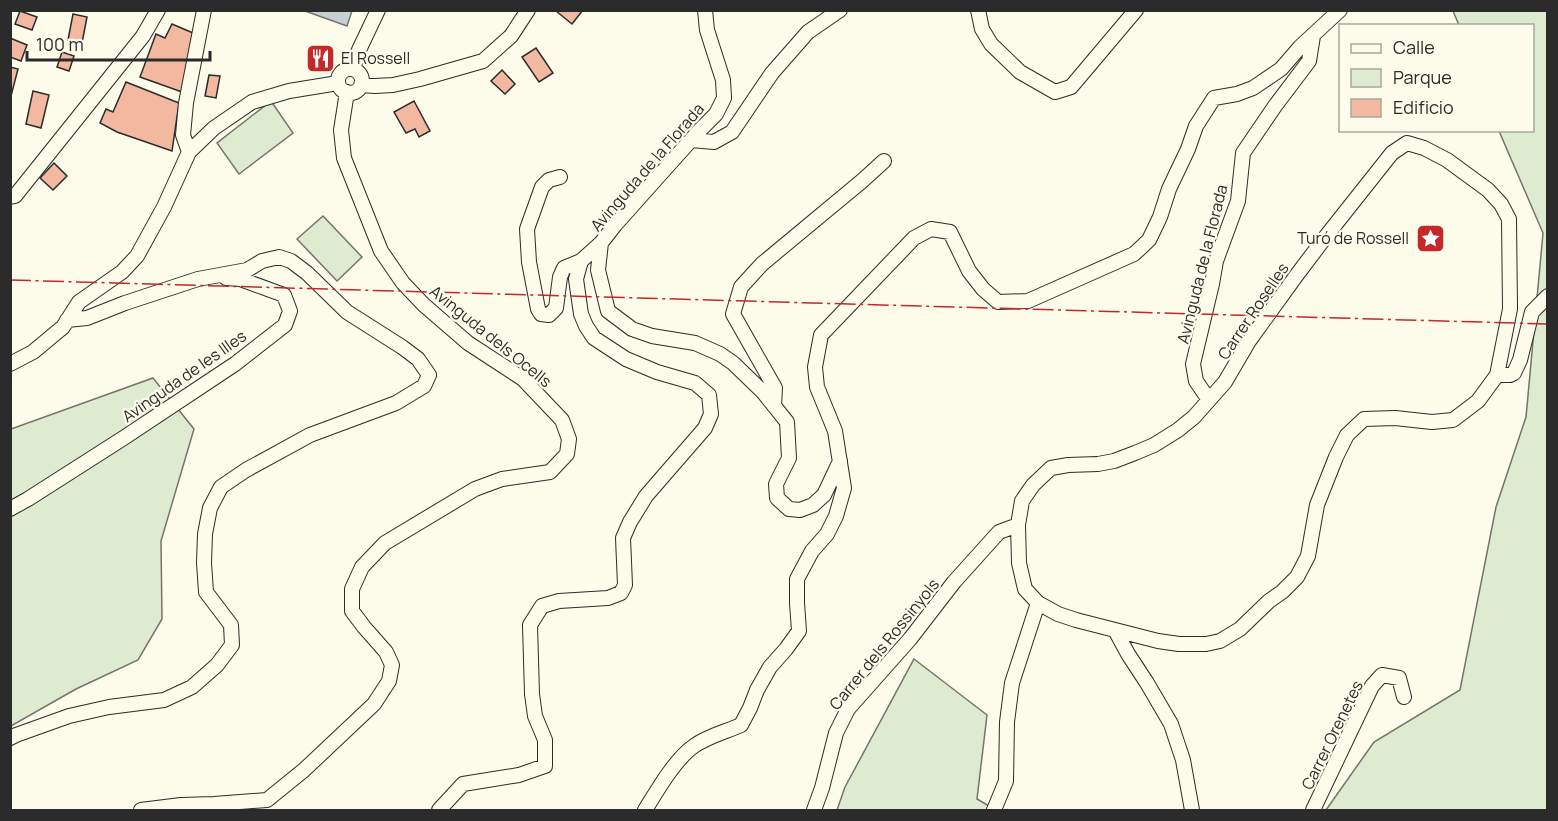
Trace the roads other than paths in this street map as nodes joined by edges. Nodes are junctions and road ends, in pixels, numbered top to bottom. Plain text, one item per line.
1 (158, 10) edge
2 (204, 10) edge
3 (378, 10) edge
4 (528, 10) edge
5 (705, 10) edge
6 (840, 10) edge
7 (978, 10) edge
8 (1136, 10) edge
9 (1340, 10) edge
10 (1313, 36) junction
11 (353, 69) junction
12 (361, 85) junction
13 (342, 88) junction
14 (691, 140) junction
15 (189, 152) junction
16 (884, 160) dead end
17 (560, 177) dead end
18 (10, 197) edge
19 (601, 243) junction
20 (581, 261) junction
21 (212, 277) junction
22 (1548, 296) edge
23 (67, 320) junction
24 (10, 364) edge
25 (1497, 375) junction
26 (1209, 400) junction
27 (774, 406) junction
28 (841, 459) junction
29 (10, 509) edge
30 (1018, 525) junction
31 (1038, 603) junction
32 (1115, 630) junction
33 (1404, 697) dead end
34 (10, 738) edge
35 (141, 810) edge
36 (439, 810) edge
37 (645, 810) edge
38 (814, 810) edge
39 (994, 810) edge
40 (1192, 810) edge
41 (1313, 810) edge

1 - 18 street
2 - 15 street
3 - 11 street
4 - 12 street
5 - 14 street, Avinguda de la Florada
6 - 14 street
7 - 8 street
9 - 10 street
10 - 26 street, Avinguda de la Florada
10 - 28 street
11 - 12 street
11 - 13 street
12 - 13 street
13 - 15 street
13 - 35 street, Avinguda dels Ocells
14 - 19 street, Avinguda de la Florada
15 - 23 street
16 - 27 street
17 - 20 street
19 - 20 street
19 - 27 street, Avinguda de la Florada
20 - 36 street
21 - 23 street
21 - 29 street, Avinguda de les Illes
21 - 34 street
22 - 25 street
23 - 24 street
25 - 26 street, Carrer Roselles
25 - 32 street, Carrer Roselles
26 - 30 street, Carrer Roselles
27 - 28 street, Avinguda de la Florada
28 - 37 street
30 - 31 street, Carrer Roselles
30 - 38 street, Carrer dels Rossinyols
31 - 32 street, Carrer Roselles
31 - 39 street
32 - 40 street
33 - 41 street, Carrer Orenetes

